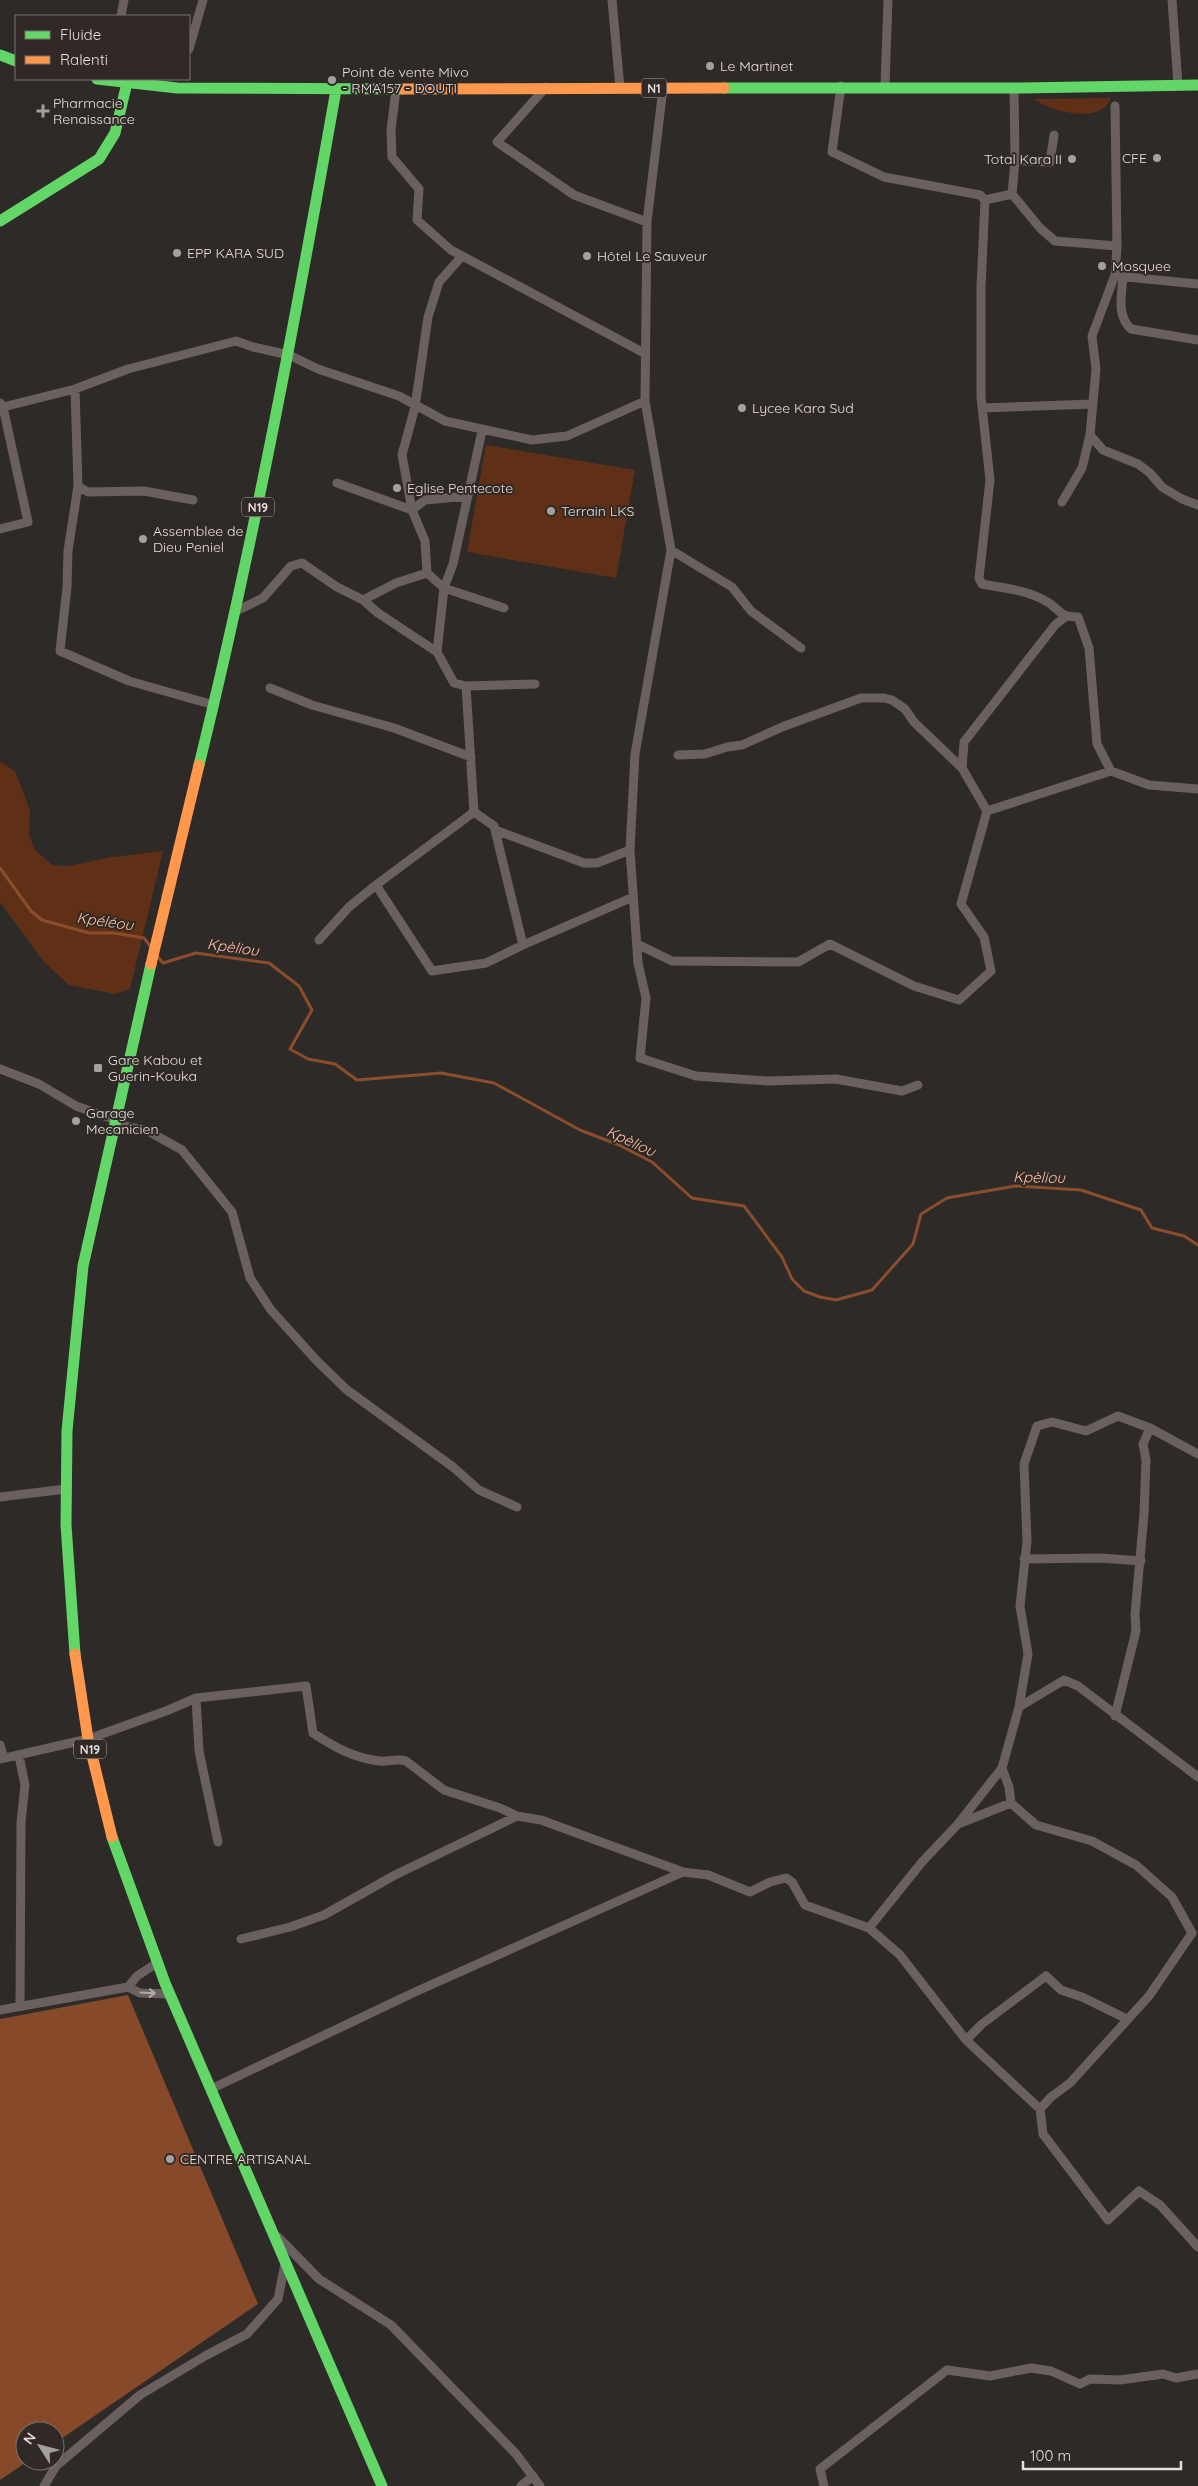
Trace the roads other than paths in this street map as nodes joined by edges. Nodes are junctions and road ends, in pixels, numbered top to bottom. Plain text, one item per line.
1 (124, 0) edge
2 (203, 0) edge
3 (612, 0) edge
4 (888, 0) edge
5 (1172, 0) edge
6 (121, 15) edge
7 (190, 46) edge
8 (0, 55) edge
9 (15, 61) edge
10 (110, 80) edge
11 (127, 83) junction
12 (179, 83) edge
13 (1178, 85) junction
14 (1198, 85) edge
15 (841, 86) junction
16 (885, 86) junction
17 (546, 87) junction
18 (1014, 87) junction
19 (620, 88) junction
20 (663, 88) junction
21 (336, 90) junction
22 (396, 90) junction
23 (1115, 106) dead end
24 (1054, 135) dead end
25 (1015, 161) junction
26 (1012, 194) junction
27 (985, 200) junction
28 (0, 221) edge
29 (647, 222) junction
30 (1117, 246) junction
31 (462, 256) junction
32 (1118, 276) junction
33 (1198, 284) edge
34 (1198, 340) edge
35 (644, 353) junction
36 (289, 355) junction
37 (75, 389) junction
38 (644, 401) junction
39 (2, 404) edge
40 (1093, 404) junction
41 (415, 407) junction
42 (982, 408) junction
43 (482, 430) junction
44 (1090, 435) junction
45 (336, 483) dead end
46 (78, 486) junction
47 (468, 496) junction
48 (193, 500) dead end
49 (1062, 502) dead end
50 (1198, 505) edge
51 (412, 510) junction
52 (0, 529) edge
53 (671, 550) junction
54 (427, 573) junction
55 (444, 588) junction
56 (363, 600) junction
57 (504, 608) dead end
58 (234, 612) junction
59 (1065, 617) junction
60 (801, 648) dead end
61 (437, 652) junction
62 (535, 684) dead end
63 (466, 686) junction
64 (270, 688) dead end
65 (214, 705) junction
66 (678, 755) dead end
67 (470, 757) junction
68 (962, 768) junction
69 (1111, 771) junction
70 (1198, 789) edge
71 (987, 811) junction
72 (474, 812) junction
73 (495, 830) junction
74 (630, 850) junction
75 (376, 885) junction
76 (633, 897) junction
77 (319, 940) dead end
78 (637, 944) junction
79 (523, 945) junction
80 (0, 1069) edge
81 (918, 1085) dead end
82 (116, 1122) junction
83 (1150, 1428) junction
84 (1198, 1454) edge
85 (66, 1489) junction
86 (0, 1497) edge
87 (517, 1507) dead end
88 (1024, 1559) junction
89 (1141, 1561) junction
90 (196, 1698) junction
91 (1019, 1708) junction
92 (1115, 1716) junction
93 (88, 1739) junction
94 (0, 1745) edge
95 (19, 1756) junction
96 (2, 1758) edge
97 (1002, 1768) junction
98 (1198, 1777) edge
99 (1011, 1804) junction
100 (517, 1816) junction
101 (958, 1824) junction
102 (218, 1842) dead end
103 (683, 1872) junction
104 (869, 1928) junction
105 (241, 1939) dead end
106 (157, 1963) junction
107 (128, 1987) junction
108 (169, 1994) junction
109 (20, 2006) junction
110 (0, 2010) edge
111 (1126, 2020) junction
112 (966, 2040) junction
113 (211, 2090) junction
114 (1040, 2109) junction
115 (273, 2231) junction
116 (1198, 2246) edge
117 (285, 2261) junction
118 (1198, 2374) edge
119 (534, 2476) junction
120 (380, 2485) edge
121 (44, 2486) edge
122 (522, 2486) edge
123 (540, 2486) edge
124 (824, 2486) edge

1 - 6 street
2 - 7 street
3 - 19 street
4 - 16 street
5 - 13 street
8 - 9 main road
10 - 11 main road, N1
11 - 12 main road, N1
11 - 28 main road
12 - 21 main road, N1
13 - 14 main road, N1
13 - 18 main road, N1
15 - 16 main road, N1
15 - 20 main road, N1
15 - 27 street
16 - 18 main road, N1
17 - 19 main road, N1
17 - 22 main road, N1
17 - 29 street
18 - 25 street
19 - 20 main road, N1
20 - 29 street
21 - 22 main road, N1
21 - 36 main road, N19
22 - 31 street
23 - 30 street
24 - 25 street
25 - 26 street
26 - 27 street
26 - 30 street
27 - 42 street
29 - 35 street
30 - 32 street
31 - 35 street
31 - 41 street
32 - 33 street
32 - 34 street
32 - 40 street
35 - 38 street
36 - 37 street
36 - 41 street
36 - 58 main road, N19
37 - 39 street
37 - 46 street
38 - 43 street
38 - 53 street
39 - 52 street
40 - 42 street
40 - 44 street
41 - 43 street
41 - 51 street
42 - 59 street
43 - 47 street
44 - 49 street
44 - 50 street
45 - 51 street
46 - 48 street
46 - 65 street
47 - 51 street
47 - 55 street
51 - 54 street
53 - 60 street
53 - 74 street
54 - 55 street
54 - 56 street
55 - 57 street
55 - 61 street
56 - 58 street
56 - 61 street
58 - 65 main road, N19
59 - 68 street
59 - 69 street
61 - 63 street
62 - 63 street
63 - 67 street
64 - 67 street
65 - 82 main road, N19
66 - 68 street
67 - 72 street
68 - 71 street
69 - 70 street
69 - 71 street
71 - 78 street
72 - 73 street
72 - 75 street
73 - 74 street
73 - 79 street
74 - 76 street
75 - 77 street
75 - 79 street
76 - 78 street
76 - 79 street
78 - 81 street
80 - 82 street
82 - 85 main road, N19
82 - 87 street
83 - 84 street
83 - 88 street
83 - 89 street
85 - 86 street
85 - 93 main road, N19
88 - 89 street
88 - 91 street
89 - 92 street
90 - 93 street
90 - 100 street
90 - 102 street
91 - 92 street
91 - 97 street
92 - 98 street
93 - 95 street
93 - 106 main road, N19
94 - 96 street
95 - 96 street
95 - 109 street
97 - 99 street
97 - 101 street
99 - 101 street
99 - 111 street
100 - 103 street
100 - 105 street
101 - 104 street
103 - 104 street
103 - 113 street
104 - 112 street
106 - 107 street
106 - 108 main road, N19
107 -> 108 street
107 - 109 street
108 - 113 main road, N19
109 - 110 street
111 - 112 street
111 - 114 street
112 - 114 street
113 - 115 main road, N19
114 - 116 street
115 - 117 main road, N19
115 - 119 street
117 - 120 main road, N19
117 - 121 street
118 - 124 street
119 - 122 street
119 - 123 street

